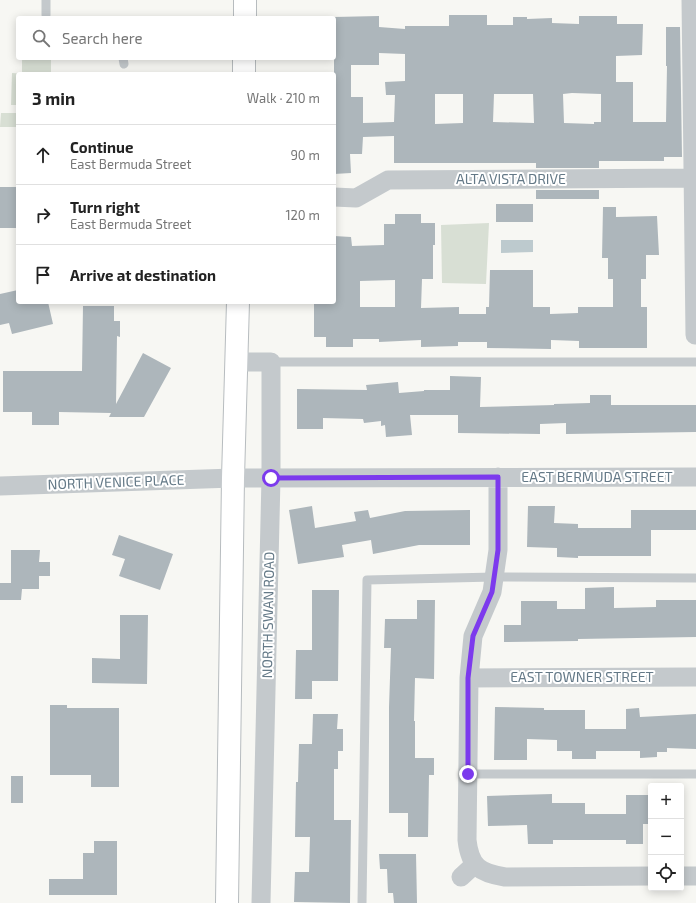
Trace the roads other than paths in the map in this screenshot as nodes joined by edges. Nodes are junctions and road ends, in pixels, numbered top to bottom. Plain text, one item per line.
1 (46, 0) edge
2 (246, 0) edge
3 (692, 0) edge
4 (46, 15) dead end
5 (245, 16) edge
6 (244, 60) edge
7 (244, 72) edge
8 (693, 178) junction
9 (336, 197) edge
10 (238, 304) edge
11 (695, 335) edge
12 (236, 362) junction
13 (271, 362) junction
14 (696, 362) edge
15 (498, 477) junction
16 (696, 477) edge
17 (233, 478) junction
18 (271, 478) junction
19 (0, 486) edge
20 (494, 577) junction
21 (696, 578) edge
22 (696, 677) edge
23 (468, 678) junction
24 (468, 774) junction
25 (696, 774) edge
26 (648, 876) edge
27 (684, 876) edge
28 (696, 876) edge
29 (227, 903) edge
30 (261, 903) edge
31 (362, 903) edge

1 - 4 lane
2 - 5 main road
3 - 8 street
6 - 7 main road
8 - 9 street, ALTA VISTA DRIVE
8 - 11 street
10 - 12 main road
12 - 13 street
12 - 17 main road
13 - 14 lane
13 - 18 street, NORTH SWAN ROAD
15 - 16 street, EAST BERMUDA STREET
15 - 18 street, EAST BERMUDA STREET
15 - 20 street
17 - 18 street, EAST BERMUDA STREET
17 - 19 street, NORTH VENICE PLACE
17 - 29 main road
18 - 30 street, NORTH SWAN ROAD
20 - 21 lane
20 - 23 street
20 - 31 lane
22 - 23 street, EAST TOWNER STREET
23 - 24 street
24 - 25 lane
24 - 26 street
27 - 28 street

